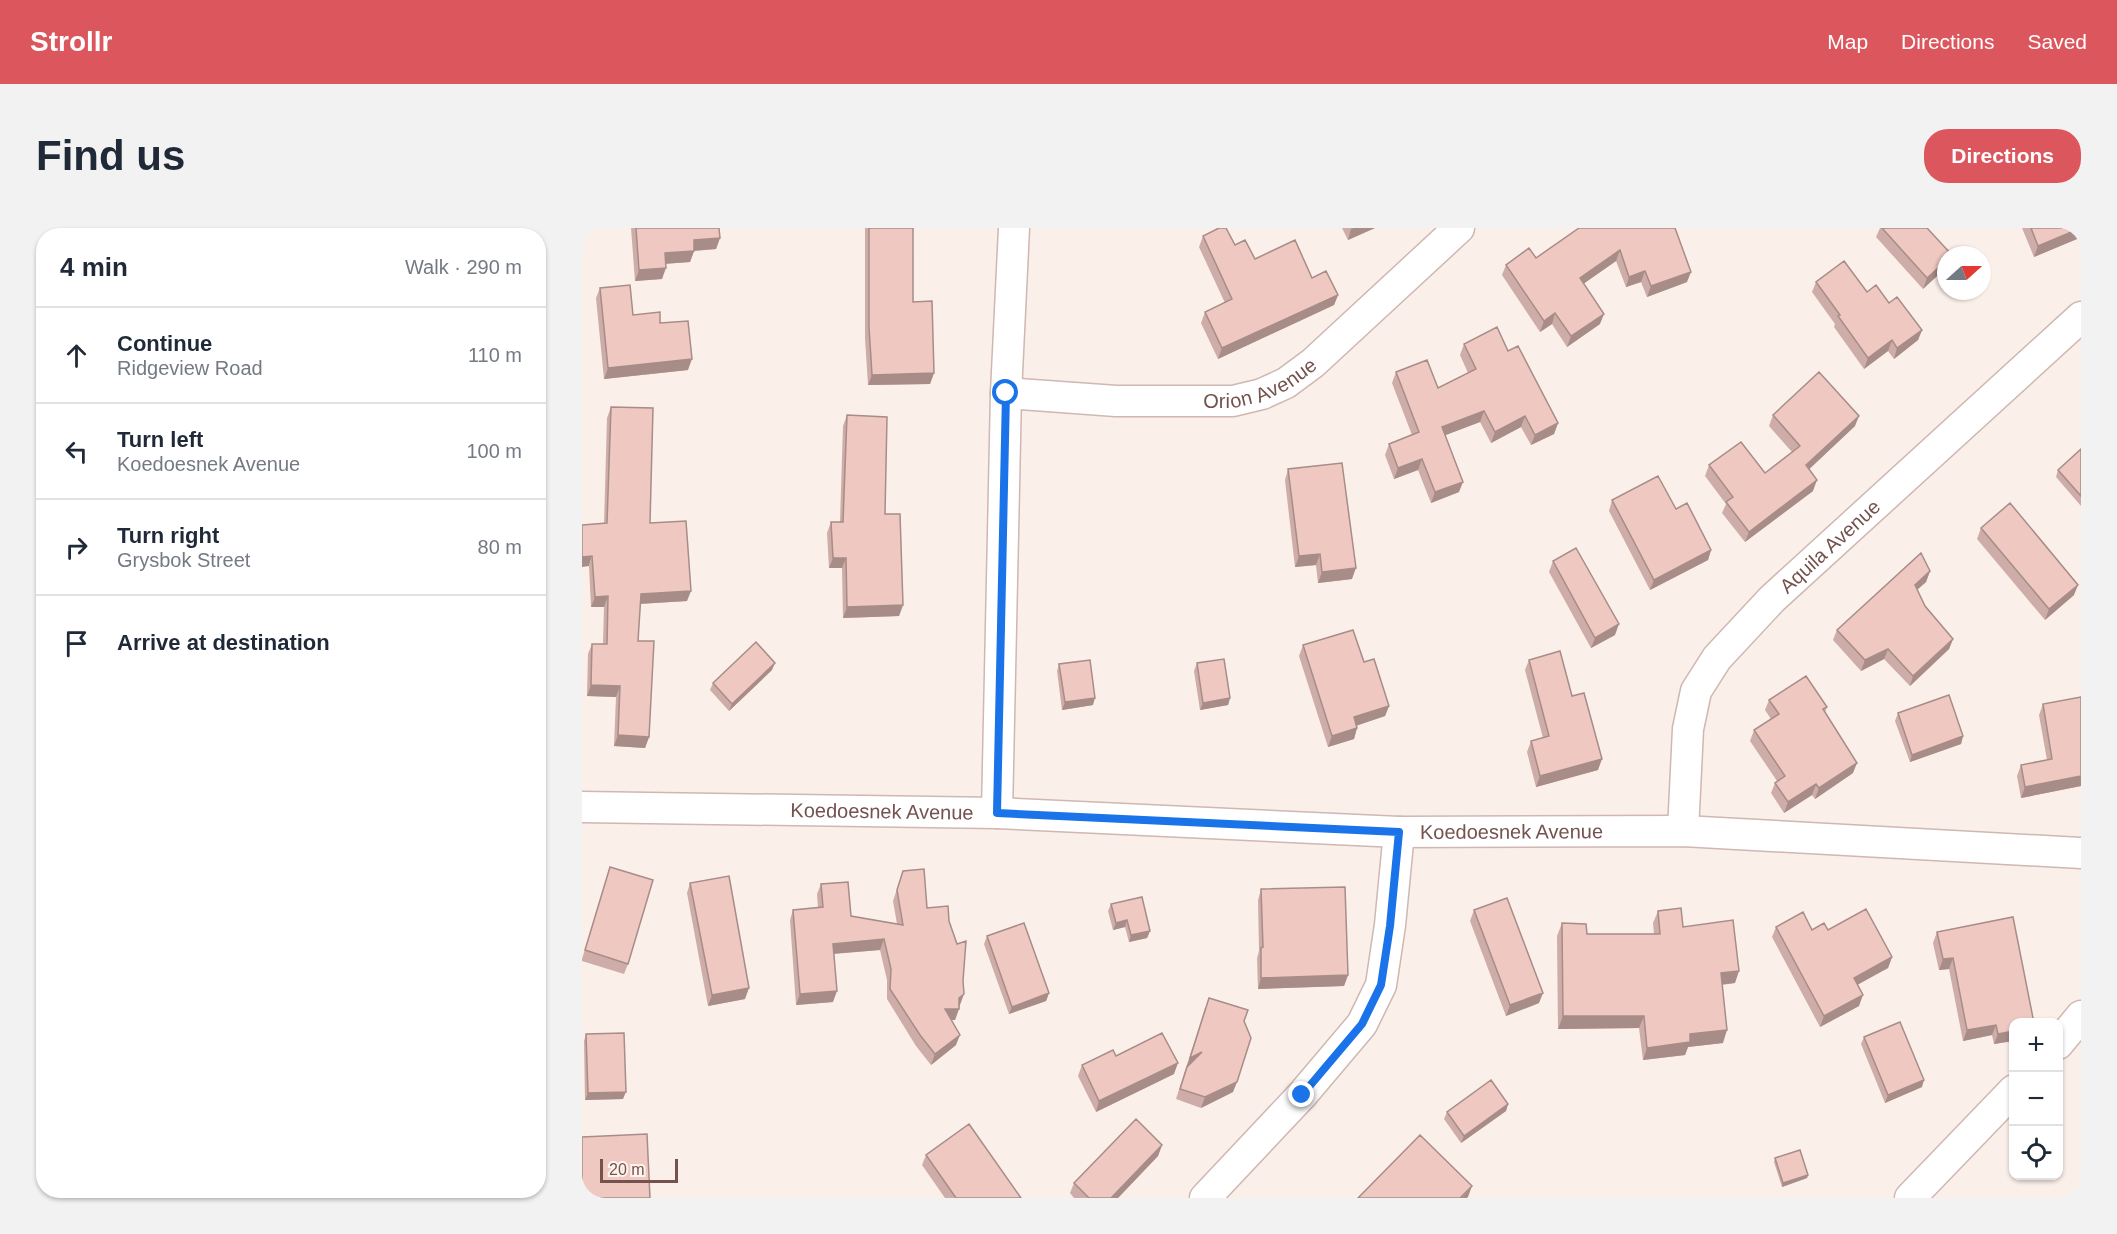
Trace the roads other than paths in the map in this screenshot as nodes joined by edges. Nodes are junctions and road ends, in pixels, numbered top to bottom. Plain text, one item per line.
1 (1014, 228) edge
2 (1459, 228) edge
3 (2081, 317) edge
4 (1006, 393) junction
5 (582, 807) edge
6 (997, 813) junction
7 (1683, 831) junction
8 (1399, 832) junction
9 (2081, 853) edge
10 (2081, 1016) edge
11 (2063, 1038) edge
12 (2009, 1094) edge
13 (1205, 1198) edge
14 (1910, 1198) edge

1 - 4 street
2 - 4 street, Orion Avenue
3 - 7 street, Aquila Avenue
4 - 6 street
5 - 6 street, Koedoesnek Avenue
6 - 8 street, Koedoesnek Avenue
7 - 8 street, Koedoesnek Avenue
7 - 9 street, Koedoesnek Avenue
8 - 13 street
10 - 11 street
12 - 14 street

